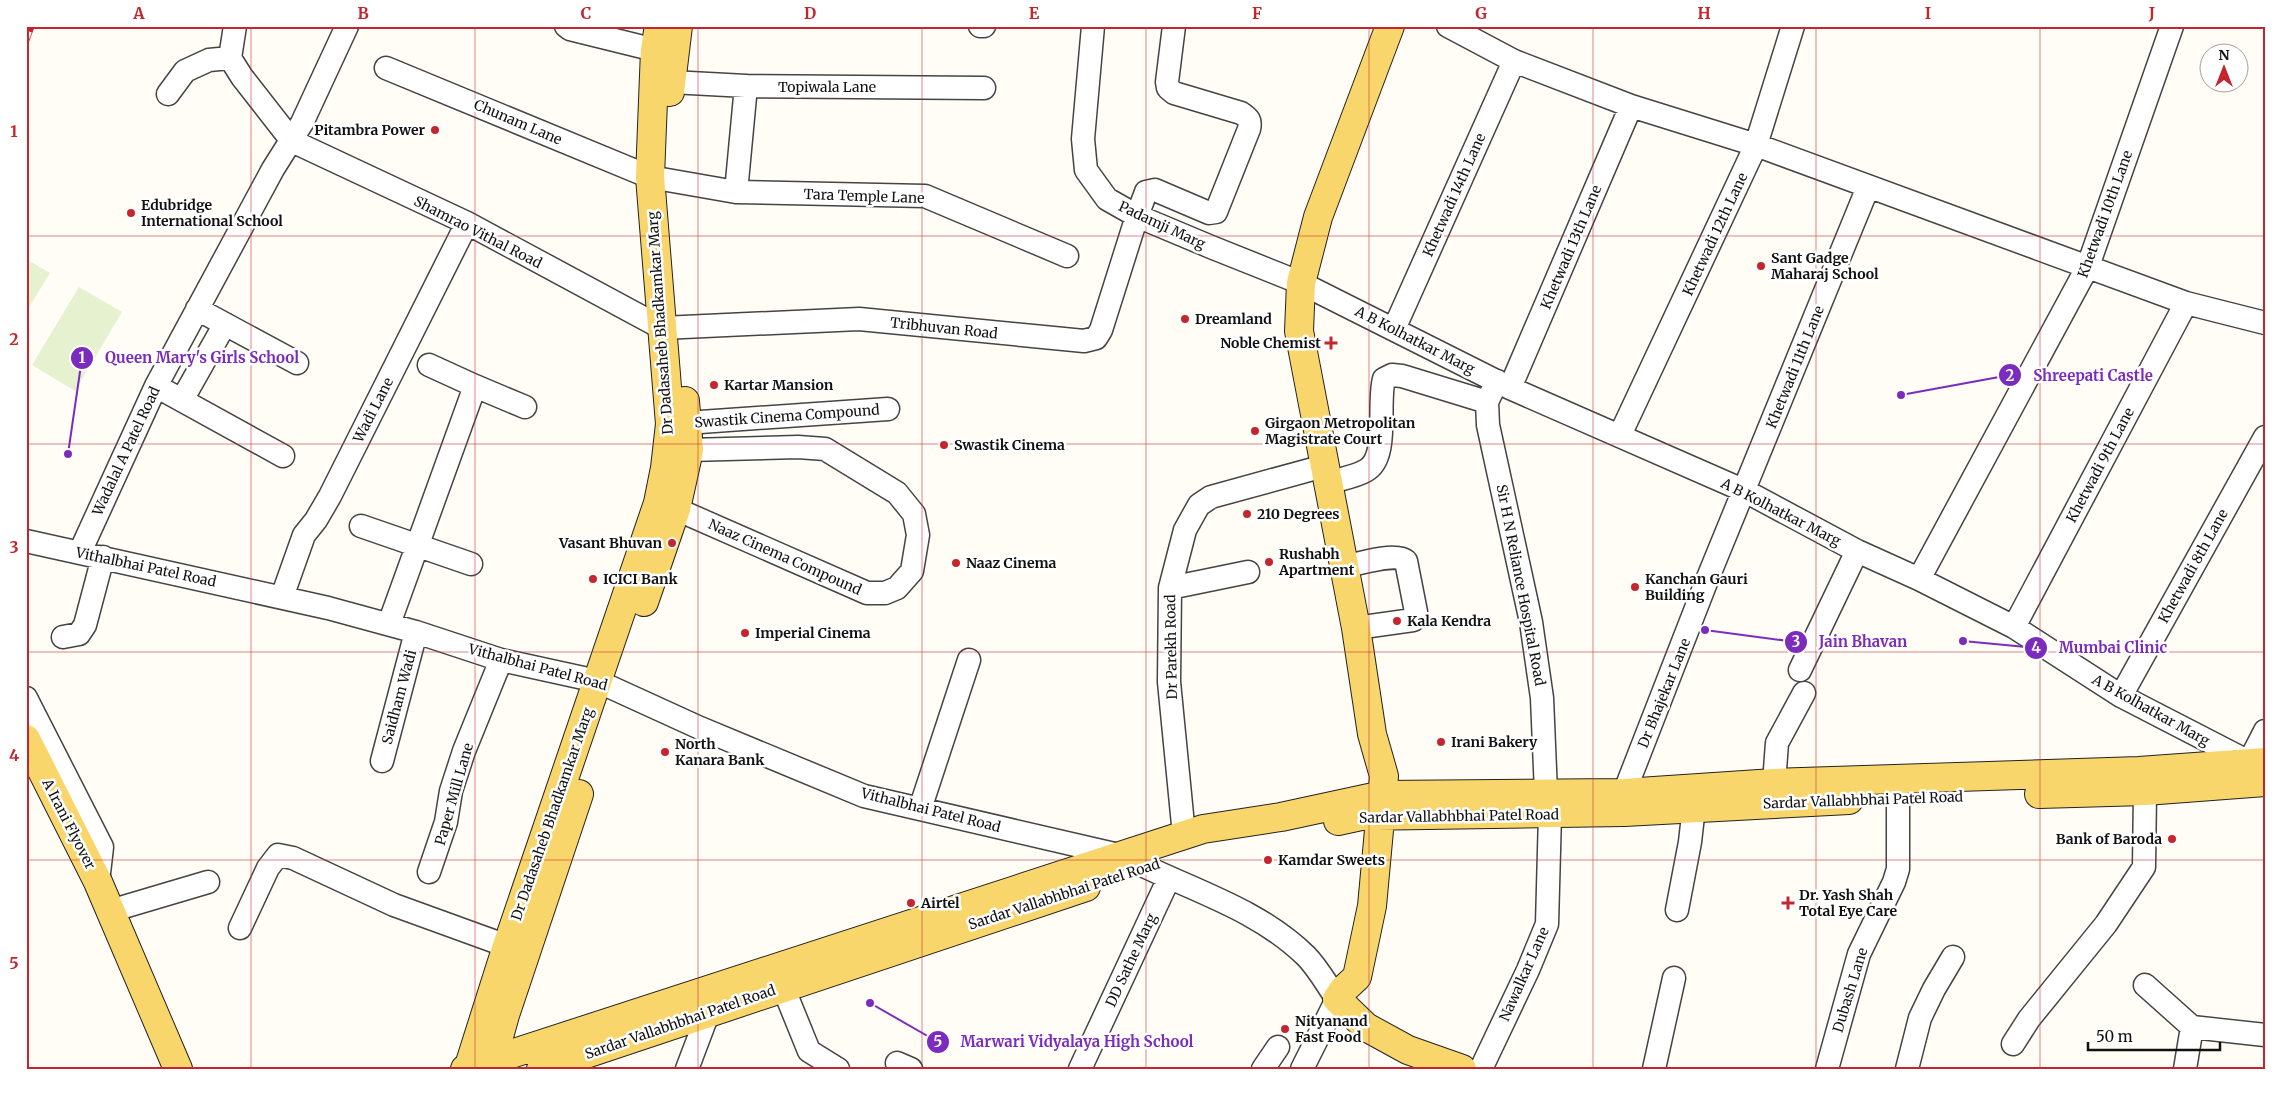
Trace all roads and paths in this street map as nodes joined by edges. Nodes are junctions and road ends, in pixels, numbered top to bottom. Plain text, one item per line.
1 (235, 26) edge
2 (346, 26) edge
3 (566, 26) edge
4 (678, 26) edge
5 (1093, 26) edge
6 (1174, 26) edge
7 (1390, 26) edge
8 (1448, 26) edge
9 (1793, 26) edge
10 (2172, 26) edge
11 (657, 38) edge
12 (230, 58) junction
13 (1514, 61) junction
14 (386, 68) dead end
15 (671, 82) junction
16 (746, 86) junction
17 (984, 88) dead end
18 (168, 94) dead end
19 (1631, 106) junction
20 (292, 141) junction
21 (1756, 145) junction
22 (658, 178) junction
23 (1868, 188) junction
24 (736, 192) junction
25 (1137, 216) junction
26 (467, 224) junction
27 (1067, 256) dead end
28 (2088, 266) junction
29 (1301, 283) junction
30 (2186, 303) junction
31 (197, 310) junction
32 (2265, 323) edge
33 (225, 324) junction
34 (671, 327) junction
35 (1394, 329) junction
36 (297, 363) dead end
37 (430, 365) dead end
38 (1504, 385) junction
39 (156, 386) junction
40 (474, 386) junction
41 (182, 400) junction
42 (1487, 402) junction
43 (525, 407) dead end
44 (888, 409) dead end
45 (686, 423) junction
46 (1620, 435) junction
47 (2265, 437) edge
48 (688, 450) junction
49 (282, 456) dead end
50 (1326, 474) junction
51 (1744, 491) junction
52 (676, 509) junction
53 (361, 526) dead end
54 (26, 541) edge
55 (418, 545) junction
56 (1857, 551) junction
57 (80, 552) junction
58 (103, 558) junction
59 (472, 564) dead end
60 (1344, 567) junction
61 (1248, 572) dead end
62 (1919, 579) junction
63 (1170, 588) junction
64 (282, 597) junction
65 (388, 624) junction
66 (2014, 627) junction
67 (1356, 628) junction
68 (416, 632) junction
69 (63, 637) dead end
70 (501, 660) junction
71 (969, 660) dead end
72 (1800, 670) dead end
73 (605, 684) junction
74 (1804, 693) dead end
75 (2121, 696) junction
76 (26, 698) edge
77 (2265, 731) edge
78 (26, 739) edge
79 (382, 761) dead end
80 (2257, 772) edge
81 (1774, 783) junction
82 (2145, 791) junction
83 (1898, 798) junction
84 (1548, 803) junction
85 (1624, 803) junction
86 (1372, 806) junction
87 (1694, 808) junction
88 (920, 809) junction
89 (1184, 835) junction
90 (1146, 867) junction
91 (430, 872) dead end
92 (98, 882) junction
93 (208, 882) dead end
94 (1677, 910) dead end
95 (110, 911) junction
96 (240, 928) dead end
97 (507, 946) junction
98 (1954, 957) dead end
99 (1674, 978) dead end
100 (2145, 985) dead end
101 (783, 987) junction
102 (1340, 994) junction
103 (709, 1011) junction
104 (505, 1015) junction
105 (2192, 1027) junction
106 (2265, 1035) edge
107 (2013, 1044) dead end
108 (541, 1056) edge
109 (477, 1067) edge
110 (1455, 1068) edge
111 (178, 1069) edge
112 (688, 1069) edge
113 (838, 1069) edge
114 (1080, 1069) edge
115 (1302, 1069) edge
116 (1481, 1069) edge
117 (1654, 1069) edge
118 (1827, 1069) edge
119 (1907, 1069) edge
120 (2185, 1069) edge

1 - 12 street
2 - 20 street, Wadalal A Patel Road
3 - 11 street
4 - 15 main road, Dr Dadasaheb Bhadkamkar Marg
5 - 25 street, Padamji Marg
6 - 25 street, Tribhuvan Road
7 - 29 main road
8 - 13 street
9 - 21 street, Khetwadi 12th Lane
10 - 28 street, Khetwadi 10th Lane
11 - 22 main road, Dr Dadasaheb Bhadkamkar Marg
12 - 18 street
12 - 20 street
13 - 19 street
13 - 35 street, Khetwadi 14th Lane
14 - 22 street, Chunam Lane
15 - 16 street, Topiwala Lane
15 - 22 main road, Dr Dadasaheb Bhadkamkar Marg
16 - 17 street, Topiwala Lane
16 - 24 street
19 - 21 street
19 - 38 street, Khetwadi 13th Lane
20 - 26 street, Shamrao Vithal Road
20 - 31 street, Wadalal A Patel Road
21 - 23 street
21 - 46 street, Khetwadi 12th Lane
22 - 24 street, Tara Temple Lane
22 - 34 main road, Dr Dadasaheb Bhadkamkar Marg
23 - 28 street
23 - 51 street, Khetwadi 11th Lane
24 - 27 street, Tara Temple Lane
25 - 29 street, Padamji Marg
25 - 34 street, Tribhuvan Road
26 - 34 street, Shamrao Vithal Road
26 - 64 street, Wadi Lane
28 - 30 street
28 - 62 street, Khetwadi 10th Lane
29 - 35 street, A B Kolhatkar Marg
29 - 50 main road
30 - 32 street
30 - 66 street, Khetwadi 9th Lane
31 - 33 street
31 - 39 street, Wadalal A Patel Road
33 - 36 street
33 - 41 street
34 - 45 main road, Dr Dadasaheb Bhadkamkar Marg
34 - 73 main road, Dr Dadasaheb Bhadkamkar Marg
35 - 38 street, A B Kolhatkar Marg
37 - 40 street
38 - 42 street, Sir H N Reliance Hospital Road
38 - 46 street, A B Kolhatkar Marg
39 - 41 street
39 - 57 street, Wadalal A Patel Road
40 - 43 street
40 - 55 street
41 - 49 street
42 - 50 street, Dr Parekh Road
42 - 84 street, Sir H N Reliance Hospital Road
44 - 45 street, Swastik Cinema Compound
45 - 48 main road, Dr Dadasaheb Bhadkamkar Marg
46 - 51 street, A B Kolhatkar Marg
47 - 75 street, Khetwadi 8th Lane
48 - 52 main road, Dr Dadasaheb Bhadkamkar Marg
48 - 52 street, Naaz Cinema Compound
50 - 60 main road
50 - 63 street, Dr Parekh Road
51 - 56 street, A B Kolhatkar Marg
51 - 85 street, Dr Bhajekar Lane
52 - 73 main road, Dr Dadasaheb Bhadkamkar Marg
53 - 55 street
54 - 57 street, Vithalbhai Patel Road
55 - 59 street
55 - 65 street
56 - 62 street, A B Kolhatkar Marg
56 - 72 street
57 - 58 street, Vithalbhai Patel Road
58 - 64 street, Vithalbhai Patel Road
58 - 69 street
60 - 67 main road
60 - 67 street
61 - 63 street
62 - 66 street, A B Kolhatkar Marg
63 - 89 street, Dr Parekh Road
64 - 65 street, Vithalbhai Patel Road
65 - 68 street, Vithalbhai Patel Road
66 - 75 street, A B Kolhatkar Marg
67 - 86 main road
68 - 70 street, Vithalbhai Patel Road
68 - 79 street, Saidham Wadi
70 - 73 street, Vithalbhai Patel Road
70 - 91 street, Paper Mill Lane
71 - 88 street
73 - 88 street, Vithalbhai Patel Road
73 - 97 main road, Dr Dadasaheb Bhadkamkar Marg
73 - 104 main road, Dr Dadasaheb Bhadkamkar Marg
74 - 81 street
75 - 80 street, A B Kolhatkar Marg
76 - 92 street
77 - 80 street
78 - 92 main road, A Irani Flyover
80 - 81 main road, Sardar Vallabhbhai Patel Road
80 - 82 main road, Sardar Vallabhbhai Patel Road
81 - 85 main road, Sardar Vallabhbhai Patel Road
82 - 83 main road, Sardar Vallabhbhai Patel Road
82 - 107 street
83 - 87 main road, Sardar Vallabhbhai Patel Road
83 - 118 street, Dubash Lane
84 - 85 main road, Sardar Vallabhbhai Patel Road
84 - 86 main road, Sardar Vallabhbhai Patel Road
84 - 116 street, Nawalkar Lane
85 - 87 main road, Sardar Vallabhbhai Patel Road
86 - 89 main road, Sardar Vallabhbhai Patel Road
86 - 90 main road, Sardar Vallabhbhai Patel Road
86 - 102 main road
87 - 94 street
88 - 90 street, Vithalbhai Patel Road
89 - 90 main road, Sardar Vallabhbhai Patel Road
90 - 101 main road, Sardar Vallabhbhai Patel Road
90 - 102 street, Vithalbhai Patel Road
90 - 108 main road, Sardar Vallabhbhai Patel Road
90 - 114 street, DD Sathe Marg
92 - 95 main road, A Irani Flyover
93 - 95 street
95 - 111 main road, A Irani Flyover
96 - 97 street
97 - 109 main road, Dr Dadasaheb Bhadkamkar Marg
98 - 119 street
99 - 117 street
100 - 105 street
101 - 103 main road, Sardar Vallabhbhai Patel Road
101 - 113 street
102 - 110 main road, Vithalbhai Patel Road
102 - 115 street
103 - 108 main road, Sardar Vallabhbhai Patel Road
103 - 112 street
104 - 108 main road
104 - 109 main road, Dr Dadasaheb Bhadkamkar Marg
105 - 106 street
105 - 120 street
108 - 109 main road

